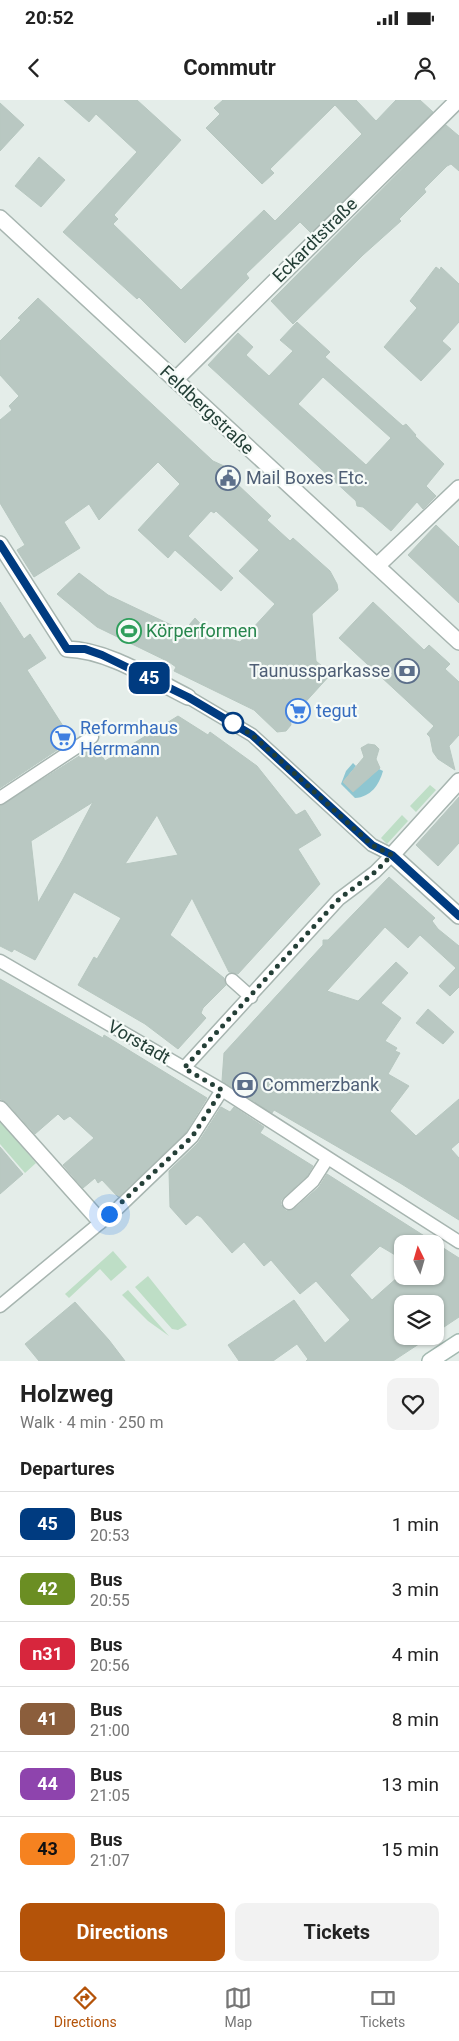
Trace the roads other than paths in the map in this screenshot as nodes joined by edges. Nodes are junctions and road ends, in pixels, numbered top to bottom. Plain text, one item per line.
1 (456, 102) dead end
2 (0, 218) edge
3 (175, 380) junction
4 (459, 488) edge
5 (0, 544) edge
6 (376, 566) junction
7 (459, 642) edge
8 (188, 697) joint
9 (92, 736) dead end
10 (459, 781) edge
11 (0, 798) edge
12 (392, 855) junction
13 (459, 916) edge
14 (0, 961) edge
15 (232, 980) dead end
16 (251, 997) junction
17 (184, 1068) junction
18 (222, 1090) junction
19 (0, 1109) edge
20 (327, 1159) junction
21 (289, 1203) dead end
22 (100, 1221) junction
23 (459, 1242) edge
24 (0, 1306) edge
25 (459, 1342) edge
26 (430, 1361) edge

1 - 3 street, Eckardtstraße
2 - 3 street, Feldbergstraße
3 - 6 street, Feldbergstraße
4 - 6 street
5 - 8 street
6 - 7 street, Feldbergstraße
8 - 12 street
9 - 11 street
10 - 12 street
12 - 13 street
12 - 16 street
14 - 17 street, Vorstadt
15 - 16 street
16 - 17 street
17 - 18 street, Vorstadt
18 - 20 street, Vorstadt
18 - 22 street
19 - 22 street
20 - 21 street
20 - 23 street, Vorstadt
22 - 24 street
25 - 26 street

